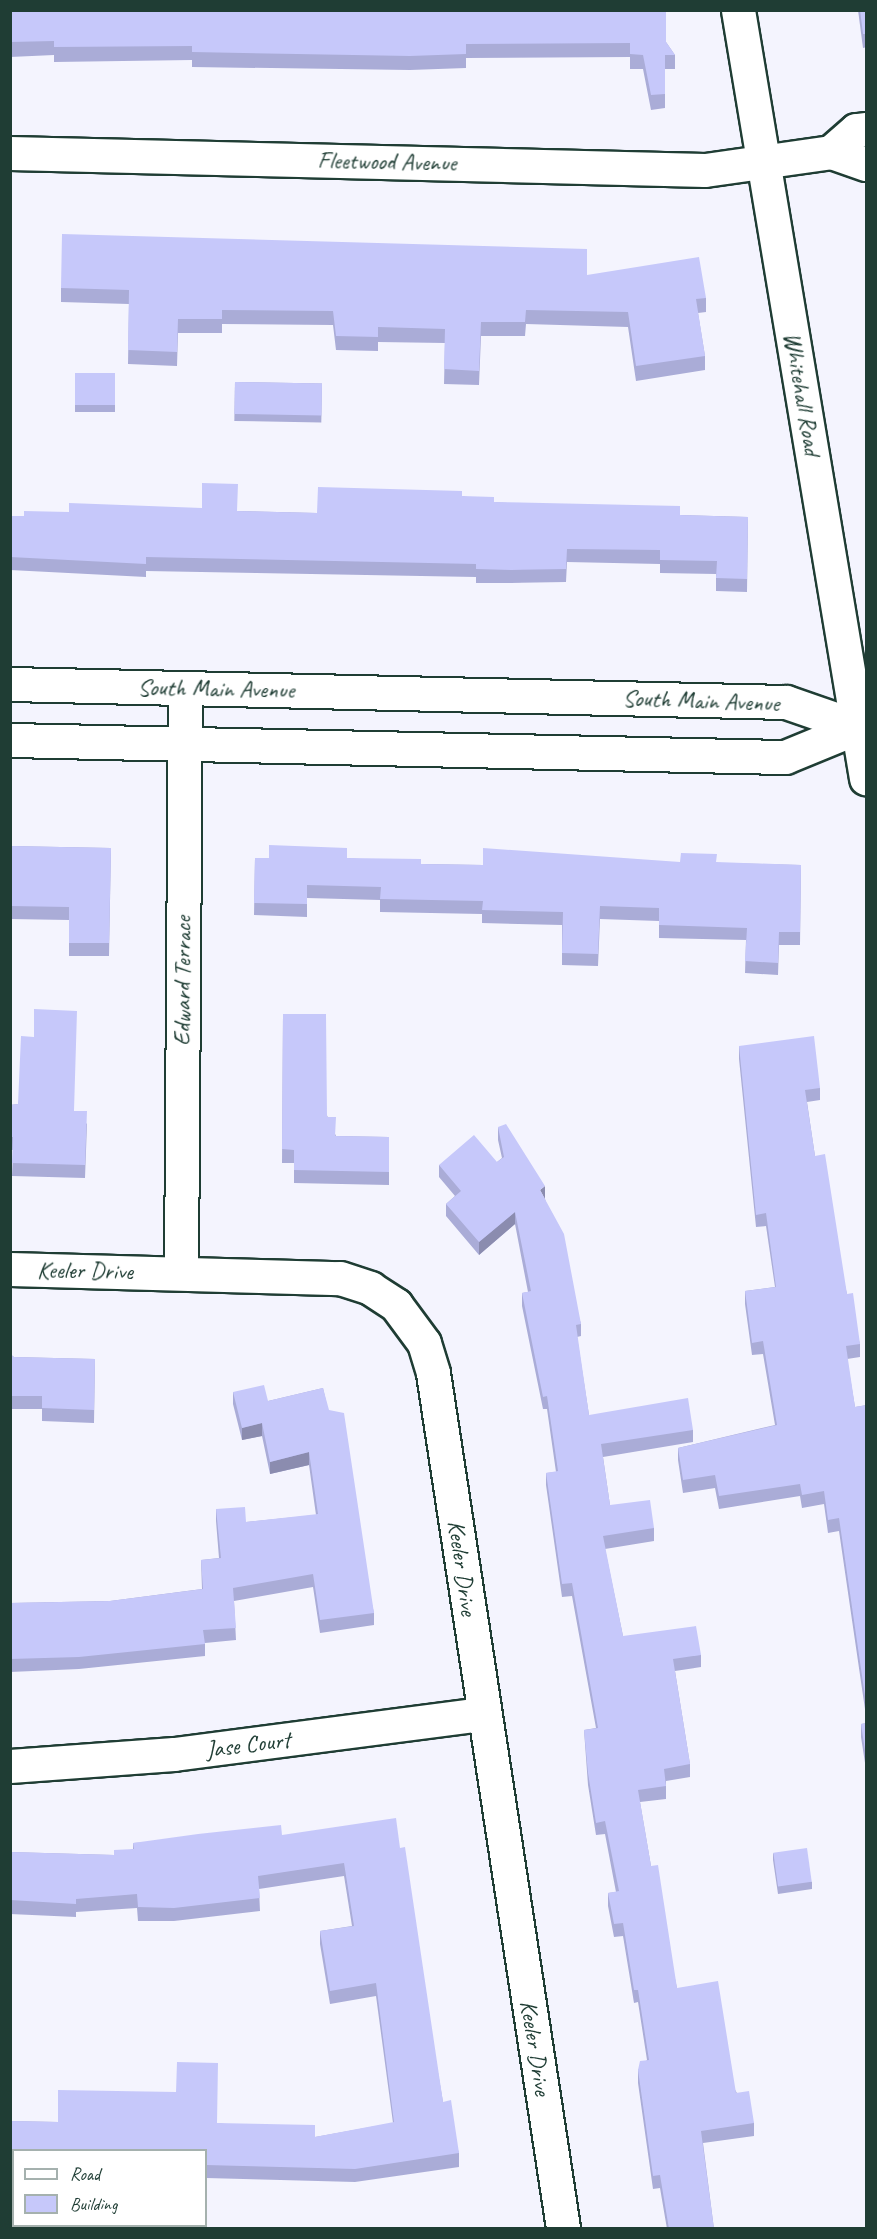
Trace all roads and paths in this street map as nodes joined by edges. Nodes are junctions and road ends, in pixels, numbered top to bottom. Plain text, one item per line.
1 (738, 10) edge
2 (867, 129) edge
3 (831, 152) junction
4 (10, 153) edge
5 (867, 164) edge
6 (763, 166) junction
7 (10, 684) edge
8 (185, 689) junction
9 (858, 727) junction
10 (10, 740) edge
11 (185, 745) junction
12 (867, 778) edge
13 (10, 1269) edge
14 (181, 1273) junction
15 (484, 1714) junction
16 (10, 1766) edge
17 (563, 2229) edge

1 - 6 street, Whitehall Road
2 - 3 street
3 - 5 street
3 - 6 street, Fleetwood Avenue
4 - 6 street, Fleetwood Avenue
6 - 9 street, Whitehall Road
7 - 8 street, South Main Avenue
8 - 9 street, South Main Avenue
8 - 11 street, Edward Terrace
9 - 11 street
9 - 12 street, Whitehall Road
10 - 11 street
11 - 14 street, Edward Terrace
13 - 14 street, Keeler Drive
14 - 15 street, Keeler Drive
15 - 16 street, Jase Court
15 - 17 street, Keeler Drive

